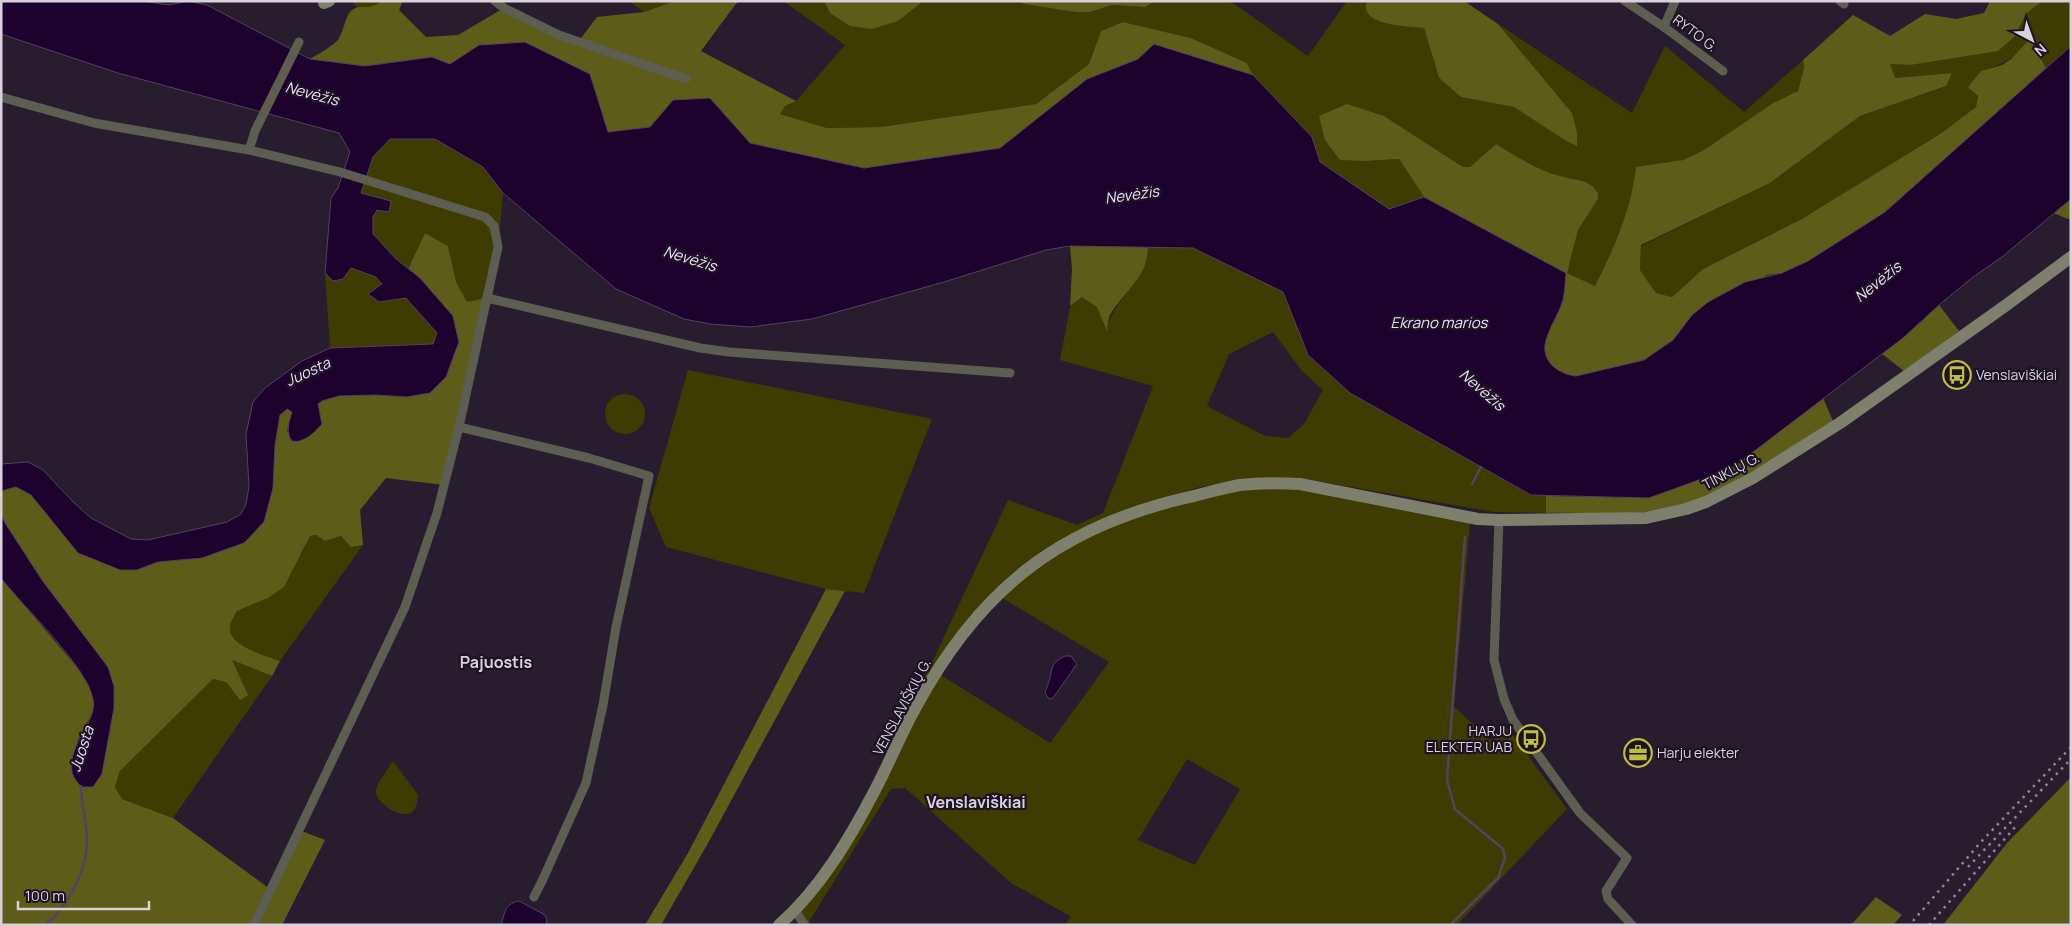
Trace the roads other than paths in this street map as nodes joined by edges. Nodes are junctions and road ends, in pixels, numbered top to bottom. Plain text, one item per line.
1 (495, 1) edge
2 (1625, 1) edge
3 (1675, 1) edge
4 (1664, 27) junction
5 (300, 42) dead end
6 (1723, 71) dead end
7 (686, 79) dead end
8 (1, 97) edge
9 (249, 150) junction
10 (2071, 257) edge
11 (487, 298) junction
12 (1010, 373) dead end
13 (459, 427) junction
14 (1345, 492) joint
15 (1499, 520) junction
16 (534, 897) dead end
17 (795, 911) junction
18 (254, 925) edge
19 (779, 925) edge
20 (805, 925) edge
21 (1632, 925) edge

1 - 7 street
2 - 4 street, RYTO G.
3 - 4 street
4 - 6 street, RYTO G.
5 - 9 street
8 - 9 street
9 - 11 street
10 - 15 main road, TINKLŲ G.
11 - 12 street
11 - 13 street
13 - 16 street
13 - 18 street
14 - 15 main road, TINKLŲ G.
14 - 17 main road, VENSLAVIŠKIŲ G.
15 - 21 street
17 - 19 main road, VENSLAVIŠKIŲ G.
17 - 20 street

